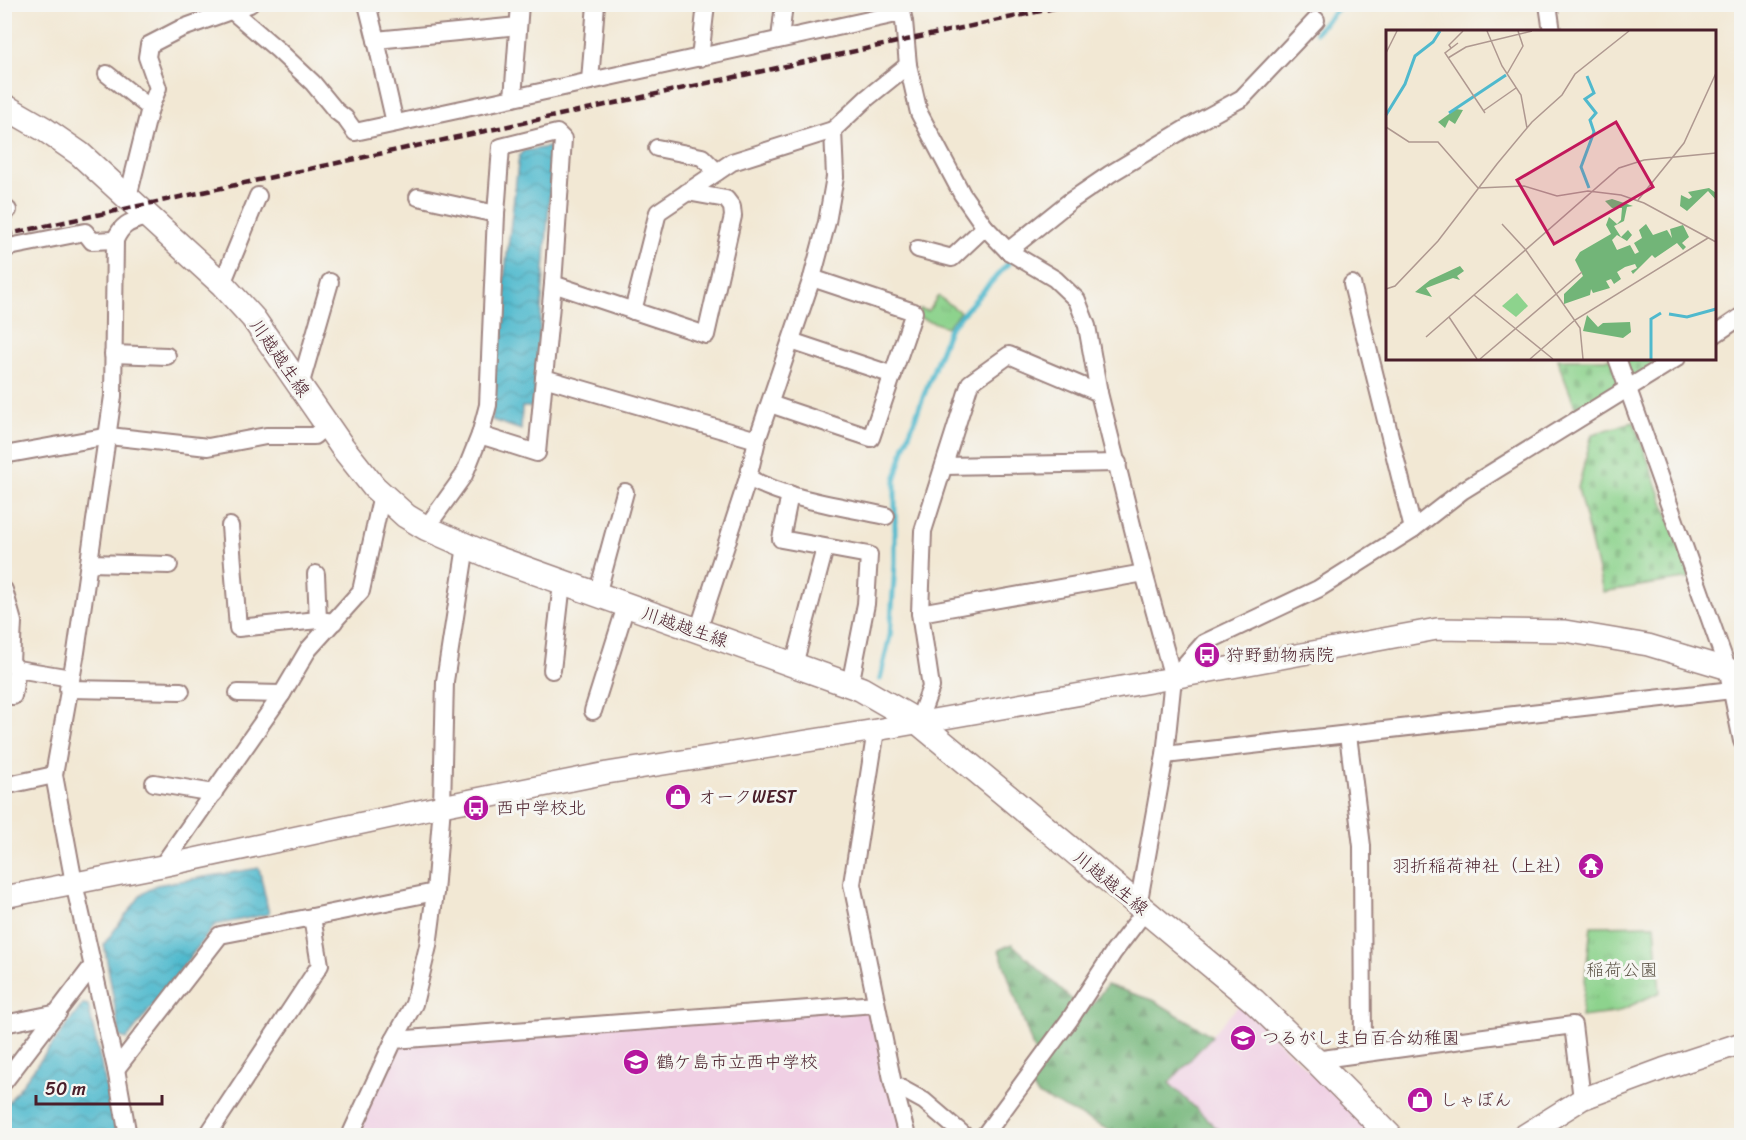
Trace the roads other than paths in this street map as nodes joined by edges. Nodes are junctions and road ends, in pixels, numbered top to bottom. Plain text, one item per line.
1 (250, 4) edge
2 (367, 4) edge
3 (520, 4) edge
4 (596, 4) edge
5 (705, 4) edge
6 (784, 4) edge
7 (1548, 4) edge
8 (226, 8) edge
9 (900, 9) edge
10 (1317, 20) dead end
11 (518, 26) junction
12 (1552, 30) edge
13 (780, 39) junction
14 (376, 40) junction
15 (700, 58) junction
16 (908, 64) junction
17 (107, 74) dead end
18 (590, 81) junction
19 (513, 98) junction
20 (4, 106) edge
21 (150, 108) junction
22 (395, 123) junction
23 (833, 130) junction
24 (657, 148) dead end
25 (717, 172) junction
26 (687, 192) junction
27 (258, 196) dead end
28 (128, 197) junction
29 (418, 197) dead end
30 (496, 214) junction
31 (149, 216) junction
32 (985, 227) junction
33 (115, 240) junction
34 (4, 248) edge
35 (918, 249) dead end
36 (1008, 251) junction
37 (812, 278) junction
38 (330, 282) dead end
39 (222, 284) junction
40 (553, 284) junction
41 (1352, 284) dead end
42 (633, 311) junction
43 (1742, 316) edge
44 (1716, 334) edge
45 (791, 341) junction
46 (113, 354) junction
47 (167, 356) dead end
48 (1618, 360) edge
49 (1674, 360) edge
50 (893, 375) junction
51 (544, 378) junction
52 (300, 386) junction
53 (1627, 388) junction
54 (1099, 393) junction
55 (770, 404) junction
56 (327, 425) junction
57 (480, 435) junction
58 (109, 436) junction
59 (757, 440) junction
60 (4, 455) edge
61 (1118, 463) junction
62 (944, 466) junction
63 (748, 478) junction
64 (625, 492) dead end
65 (382, 494) junction
66 (790, 494) junction
67 (886, 516) dead end
68 (230, 526) dead end
69 (426, 528) junction
70 (1413, 529) junction
71 (466, 546) junction
72 (825, 548) junction
73 (89, 563) junction
74 (170, 565) dead end
75 (1144, 573) junction
76 (316, 574) dead end
77 (562, 583) junction
78 (4, 590) edge
79 (597, 595) junction
80 (626, 606) junction
81 (920, 613) junction
82 (326, 621) junction
83 (698, 631) junction
84 (794, 665) junction
85 (17, 669) junction
86 (552, 670) dead end
87 (1734, 677) edge
88 (1173, 678) junction
89 (69, 683) junction
90 (850, 685) junction
91 (181, 691) dead end
92 (238, 693) dead end
93 (282, 694) junction
94 (4, 695) edge
95 (593, 711) dead end
96 (918, 722) junction
97 (876, 730) junction
98 (1348, 735) junction
99 (1742, 741) edge
100 (1165, 755) junction
101 (54, 775) junction
102 (154, 783) dead end
103 (4, 786) edge
104 (213, 793) junction
105 (442, 806) junction
106 (162, 866) junction
107 (74, 883) junction
108 (435, 892) junction
109 (4, 897) edge
110 (1142, 908) junction
111 (312, 917) junction
112 (93, 965) junction
113 (876, 1004) junction
114 (58, 1013) junction
115 (4, 1024) edge
116 (394, 1040) junction
117 (1742, 1043) edge
118 (1363, 1053) junction
119 (1316, 1060) junction
120 (116, 1070) junction
121 (4, 1082) edge
122 (893, 1084) junction
123 (1582, 1099) junction
124 (128, 1136) edge
125 (207, 1136) edge
126 (350, 1136) edge
127 (907, 1136) edge
128 (965, 1136) edge
129 (984, 1136) edge
130 (1390, 1136) edge
131 (1523, 1136) edge

1 - 8 street
2 - 14 street
3 - 11 street
4 - 18 street
5 - 15 street
6 - 13 street
7 - 12 street
8 - 21 street
8 - 22 street
9 - 13 street
9 - 16 street
10 - 36 street
11 - 14 street
11 - 19 street
13 - 15 street
14 - 22 street
15 - 18 street
16 - 23 street
16 - 32 street
17 - 21 street
18 - 19 street
19 - 22 street
20 - 28 main road, 川越越生線
21 - 28 street
23 - 25 street
23 - 37 street
24 - 25 street
25 - 26 street
26 - 42 street
26 - 42 street
27 - 39 street
28 - 31 main road, 川越越生線
29 - 30 street
30 - 40 street
30 - 57 street
31 - 33 street
31 - 39 main road, 川越越生線
32 - 35 street
32 - 36 street
33 - 34 street
33 - 46 street
36 - 54 street
37 - 45 street
37 - 50 street
38 - 52 street
39 - 52 main road, 川越越生線
40 - 42 street
40 - 51 street
41 - 70 street
43 - 44 street
45 - 50 street
45 - 55 street
46 - 47 street
46 - 58 street
48 - 53 street
49 - 53 street
50 - 55 street
51 - 57 street
51 - 59 street
52 - 56 main road, 川越越生線
53 - 70 street
53 - 87 street
54 - 61 street
54 - 62 street
55 - 59 street
56 - 58 street
56 - 65 main road, 川越越生線
57 - 69 street
58 - 60 street
58 - 73 street
59 - 63 street
61 - 62 street
61 - 75 street
62 - 81 street
63 - 66 street
63 - 83 street
64 - 79 street
65 - 69 main road, 川越越生線
65 - 82 street
66 - 67 street
66 - 72 street
68 - 82 street
69 - 71 main road, 川越越生線
70 - 88 street
71 - 77 main road, 川越越生線
71 - 105 street
72 - 84 street
72 - 90 street
73 - 74 street
73 - 89 street
75 - 81 street
75 - 88 street
76 - 82 street
77 - 79 main road, 川越越生線
77 - 86 street
78 - 85 street
79 - 80 main road, 川越越生線
80 - 83 main road, 川越越生線
80 - 95 street
81 - 96 street
82 - 93 street
83 - 84 main road, 川越越生線
84 - 90 main road, 川越越生線
85 - 89 street
85 - 94 street
87 - 88 street
87 - 98 street
87 - 99 street
88 - 96 street
88 - 100 street
89 - 91 street
89 - 101 street
90 - 96 main road, 川越越生線
92 - 93 street
93 - 104 street
96 - 97 street
96 - 110 main road, 川越越生線
97 - 105 street
97 - 113 street
98 - 100 street
98 - 118 street
100 - 110 street
101 - 103 street
101 - 107 street
102 - 104 street
104 - 106 street
105 - 106 street
105 - 108 street
106 - 107 street
107 - 109 street
107 - 112 street
108 - 111 street
108 - 116 street
110 - 119 main road, 川越越生線
110 - 129 street
111 - 120 street
111 - 125 street
112 - 114 street
112 - 120 street
113 - 116 street
113 - 122 street
114 - 115 street
114 - 121 street
116 - 126 street
117 - 123 street
118 - 119 street
118 - 123 street
119 - 130 main road, 川越越生線
120 - 124 street
122 - 127 street
122 - 128 street
123 - 131 street

